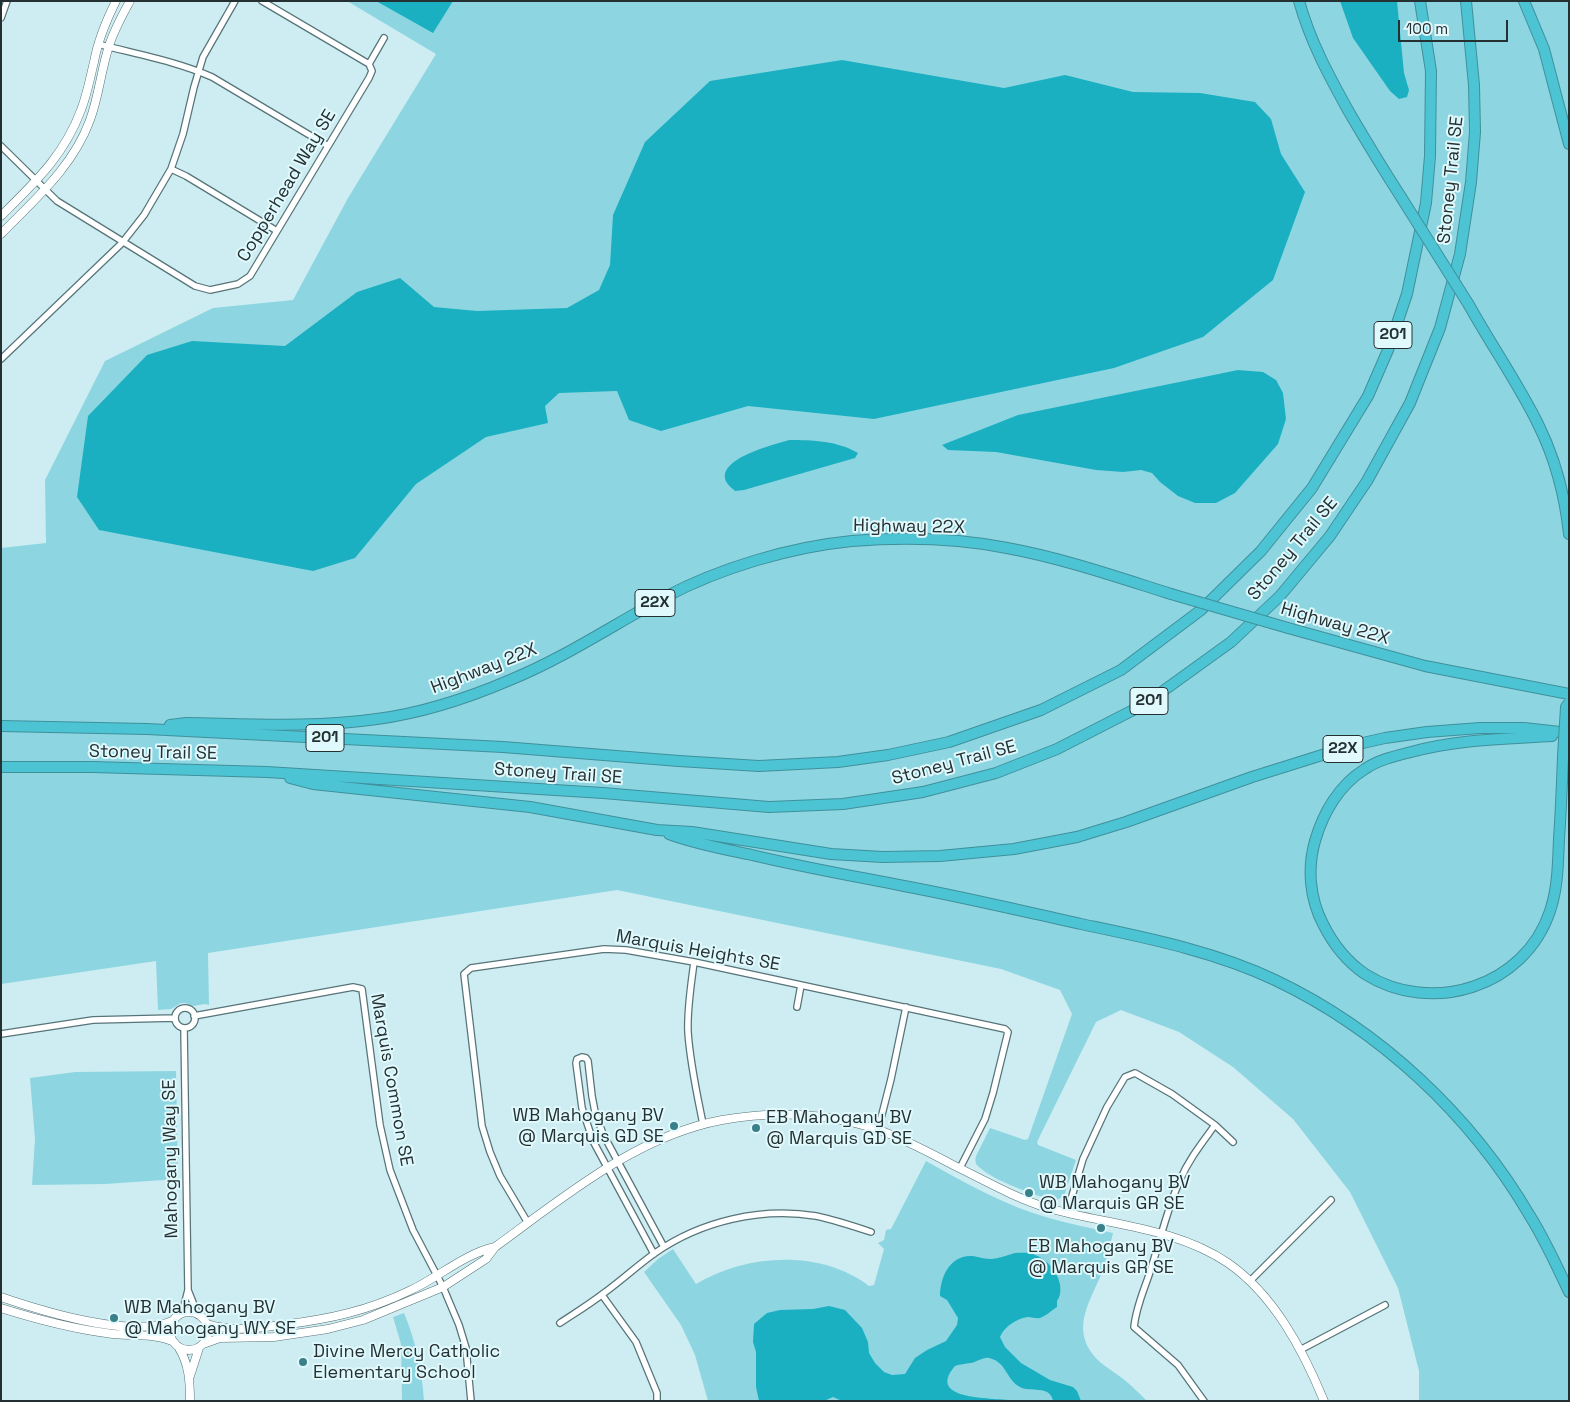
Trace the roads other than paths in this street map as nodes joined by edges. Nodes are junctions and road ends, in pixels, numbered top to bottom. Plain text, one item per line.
1 (7, 1) edge
2 (116, 1) edge
3 (130, 1) edge
4 (235, 1) edge
5 (262, 1) edge
6 (1299, 1) edge
7 (1420, 1) edge
8 (1466, 1) edge
9 (1524, 1) edge
10 (1, 18) edge
11 (384, 38) dead end
12 (98, 44) junction
13 (109, 47) junction
14 (1544, 49) junction
15 (369, 64) junction
16 (199, 71) junction
17 (1569, 122) edge
18 (1569, 144) edge
19 (1, 146) edge
20 (328, 146) junction
21 (172, 169) junction
22 (37, 181) junction
23 (45, 190) junction
24 (1, 216) edge
25 (278, 231) junction
26 (1, 234) edge
27 (122, 242) junction
28 (1, 359) edge
29 (1569, 534) edge
30 (1569, 694) edge
31 (1569, 703) edge
32 (1, 726) edge
33 (147, 728) junction
34 (1569, 734) edge
35 (1, 767) edge
36 (267, 772) junction
37 (657, 830) junction
38 (694, 962) junction
39 (801, 985) junction
40 (797, 1007) dead end
41 (906, 1007) junction
42 (194, 1016) junction
43 (175, 1018) junction
44 (184, 1028) junction
45 (1, 1034) edge
46 (703, 1124) junction
47 (1215, 1125) junction
48 (878, 1130) junction
49 (1233, 1142) dead end
50 (618, 1161) junction
51 (608, 1168) junction
52 (960, 1168) junction
53 (1331, 1200) dead end
54 (1068, 1213) junction
55 (528, 1223) junction
56 (871, 1232) dead end
57 (1162, 1234) junction
58 (495, 1247) junction
59 (664, 1247) junction
60 (654, 1254) junction
61 (438, 1276) junction
62 (1250, 1281) junction
63 (443, 1287) junction
64 (188, 1290) junction
65 (1569, 1292) edge
66 (602, 1295) junction
67 (1, 1297) edge
68 (1385, 1305) dead end
69 (1, 1308) edge
70 (198, 1314) junction
71 (177, 1318) junction
72 (560, 1323) dead end
73 (207, 1324) junction
74 (176, 1344) junction
75 (201, 1346) junction
76 (1300, 1350) junction
77 (190, 1380) junction
78 (190, 1401) edge
79 (471, 1401) edge
80 (657, 1401) edge
81 (1204, 1401) edge
82 (1324, 1401) edge

1 - 10 street
2 - 12 street
3 - 13 street
4 - 16 street
5 - 15 street
6 - 29 highway, bridge
7 - 33 highway, Stoney Trail SE / 201
8 - 36 highway, Stoney Trail SE / 201
9 - 14 highway
11 - 15 street, Copperhead Way SE
12 - 13 street
12 - 22 street
13 - 16 street
13 - 23 street
14 - 17 highway
14 - 18 highway
15 - 20 street, Copperhead Way SE
16 - 20 street
16 - 21 street
19 - 22 street, Copperhead Way SE
20 - 25 street, Copperhead Way SE
21 - 25 street
21 - 27 street
22 - 23 street, Copperhead Way SE
22 - 24 street
23 - 26 street
23 - 27 street, Copperhead Way SE
25 - 27 street, Copperhead Way SE
27 - 28 street
30 - 33 highway, Highway 22X / 22X, bridge
31 - 34 highway, bridge
32 - 33 highway, Stoney Trail SE / 201
34 - 37 highway, 22X
35 - 36 highway, Stoney Trail SE / 201
36 - 37 highway, 22X
37 - 65 highway
38 - 39 street, Marquis Heights SE
38 - 46 street
38 - 55 street, Marquis Heights SE
39 - 40 street, Marquis Heights SE
39 - 41 street, Marquis Heights SE
41 - 48 street
41 - 52 street, Marquis Heights SE
42 - 43 street
42 - 44 street
42 - 61 street, Marquis Common SE
43 - 44 street
43 - 45 street
44 - 64 street, Mahogany Way SE
46 - 48 street
46 - 50 street
47 - 49 street
47 - 54 street
47 - 57 street
48 - 52 street
50 - 51 street
50 - 51 street
50 - 59 street
51 - 55 street
51 - 60 street
52 - 54 street
53 - 62 street
54 - 57 street
55 - 58 street
56 - 59 street
57 - 62 street
57 - 81 street
58 - 61 street
58 - 63 street
59 - 60 street
60 - 66 street
61 - 63 street
61 - 73 street
62 - 76 street
63 - 75 street
63 - 79 street
64 - 70 street, Mahogany Way SE
64 - 71 street, Mahogany Way SE
66 - 72 street
66 - 80 street
67 - 71 street
68 - 76 street
69 - 74 street
70 - 71 street
70 - 73 street
71 - 74 street
73 - 75 street
74 - 75 street
74 - 77 street
75 - 77 street
76 - 82 street
77 - 78 street

